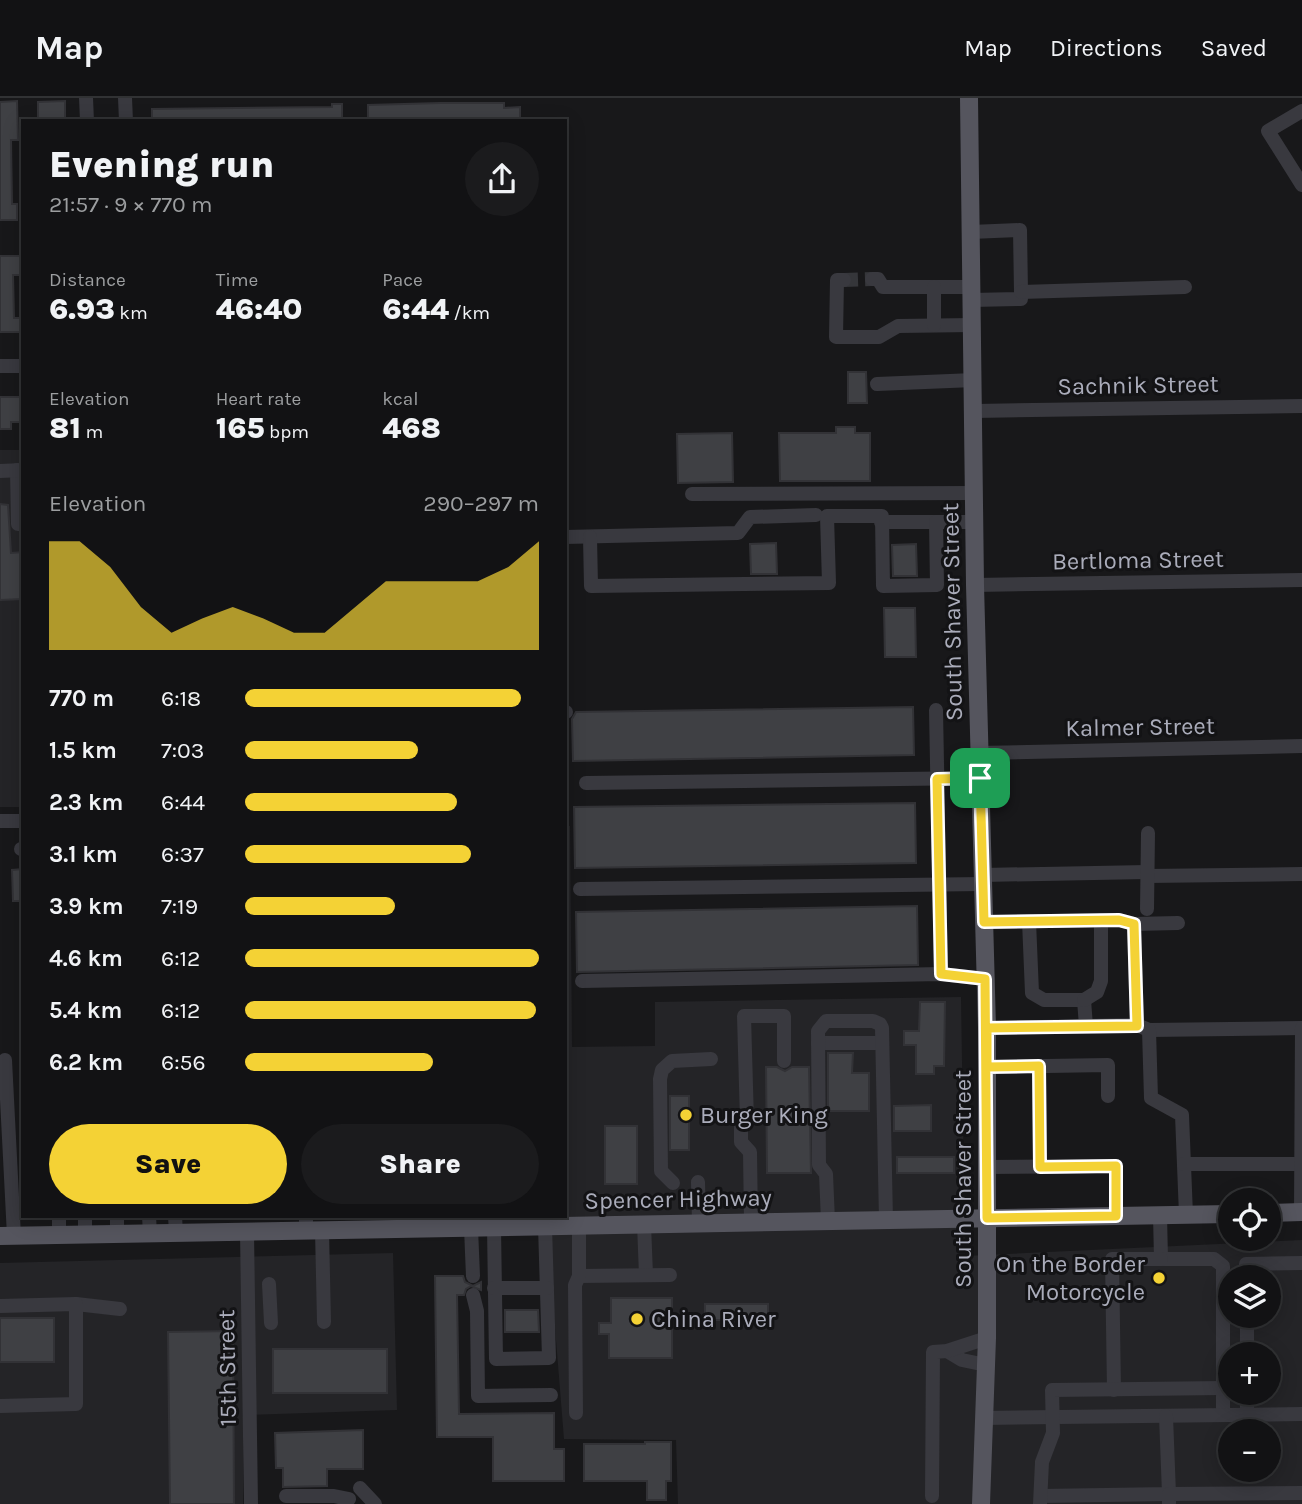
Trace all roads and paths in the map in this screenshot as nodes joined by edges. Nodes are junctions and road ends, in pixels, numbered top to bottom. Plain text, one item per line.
1 (86, 98) edge
2 (125, 98) edge
3 (969, 98) edge
4 (1302, 111) edge
5 (87, 119) edge
6 (125, 119) edge
7 (1302, 185) edge
8 (971, 232) junction
9 (872, 279) tunnel mouth
10 (845, 280) dead end
11 (934, 287) junction
12 (1185, 287) dead end
13 (1021, 292) junction
14 (972, 293) junction
15 (934, 325) junction
16 (973, 325) junction
17 (0, 366) edge
18 (21, 366) edge
19 (974, 380) junction
20 (877, 384) dead end
21 (1302, 406) edge
22 (975, 411) junction
23 (20, 470) edge
24 (0, 471) edge
25 (20, 490) edge
26 (975, 493) junction
27 (692, 494) dead end
28 (817, 515) dead end
29 (881, 522) junction
30 (936, 522) junction
31 (975, 522) junction
32 (21, 524) edge
33 (577, 537) edge
34 (1302, 580) edge
35 (975, 585) junction
36 (936, 710) dead end
37 (1302, 746) edge
38 (979, 753) junction
39 (980, 778) junction
40 (937, 779) junction
41 (586, 783) dead end
42 (0, 821) edge
43 (21, 821) edge
44 (1147, 833) dead end
45 (1147, 874) junction
46 (1302, 874) edge
47 (983, 880) junction
48 (939, 885) junction
49 (580, 889) dead end
50 (1147, 909) dead end
51 (1101, 920) junction
52 (1029, 921) junction
53 (984, 922) junction
54 (1178, 923) dead end
55 (1134, 924) junction
56 (941, 974) junction
57 (985, 979) junction
58 (582, 981) dead end
59 (1084, 1000) junction
60 (1086, 1026) junction
61 (987, 1028) junction
62 (1143, 1028) junction
63 (1302, 1028) edge
64 (818, 1043) junction
65 (882, 1043) junction
66 (711, 1059) dead end
67 (5, 1060) dead end
68 (785, 1060) dead end
69 (1039, 1066) junction
70 (987, 1067) junction
71 (1108, 1096) dead end
72 (1184, 1164) junction
73 (1301, 1164) edge
74 (987, 1167) junction
75 (1040, 1167) junction
76 (698, 1182) dead end
77 (673, 1183) dead end
78 (1302, 1212) edge
79 (1281, 1213) edge
80 (1218, 1214) edge
81 (1160, 1215) junction
82 (1186, 1215) junction
83 (1116, 1216) junction
84 (59, 1218) edge
85 (85, 1218) edge
86 (987, 1218) junction
87 (886, 1220) junction
88 (828, 1221) junction
89 (751, 1222) junction
90 (352, 1223) edge
91 (552, 1223) edge
92 (699, 1223) junction
93 (644, 1224) junction
94 (117, 1225) edge
95 (149, 1225) edge
96 (175, 1225) edge
97 (258, 1226) edge
98 (311, 1226) edge
99 (579, 1226) junction
100 (494, 1227) junction
101 (471, 1228) junction
102 (59, 1235) junction
103 (85, 1235) junction
104 (7, 1236) edge
105 (1161, 1259) junction
106 (1302, 1263) edge
107 (1246, 1265) edge
108 (646, 1275) junction
109 (670, 1275) dead end
110 (472, 1276) dead end
111 (579, 1276) junction
112 (269, 1284) dead end
113 (495, 1288) junction
114 (547, 1288) junction
115 (472, 1295) dead end
116 (76, 1304) junction
117 (0, 1306) edge
118 (120, 1308) dead end
119 (324, 1322) dead end
120 (271, 1323) dead end
121 (987, 1338) junction
122 (1223, 1342) edge
123 (947, 1351) junction
124 (986, 1365) junction
125 (1218, 1388) edge
126 (1114, 1390) junction
127 (551, 1395) dead end
128 (1223, 1405) edge
129 (1248, 1405) edge
130 (0, 1406) edge
131 (576, 1413) dead end
132 (1302, 1414) edge
133 (1223, 1415) junction
134 (1248, 1415) junction
135 (1166, 1416) junction
136 (984, 1418) junction
137 (1052, 1418) junction
138 (360, 1488) dead end
139 (1302, 1493) edge
140 (286, 1496) dead end
141 (932, 1496) dead end
142 (349, 1499) dead end
143 (1168, 1499) edge
144 (1041, 1500) edge
145 (251, 1504) edge
146 (375, 1504) edge
147 (981, 1504) edge

1 - 5 street
2 - 6 street
3 - 8 main road, South Shaver Street
4 - 7 street
8 - 13 street
8 - 14 main road, South Shaver Street
9 - 11 street
10 - 15 street
11 - 14 street
11 - 15 street
12 - 13 street
13 - 14 street
14 - 16 main road, South Shaver Street
15 - 16 street
16 - 19 main road, South Shaver Street
17 - 18 street
19 - 20 street
19 - 22 main road, South Shaver Street
21 - 22 street, Sachnik Street
22 - 26 main road, South Shaver Street
23 - 24 street
23 - 25 street
25 - 32 street
26 - 27 street
26 - 31 main road, South Shaver Street
28 - 33 street
29 - 30 street
29 - 30 street
29 - 33 street
30 - 31 street
31 - 35 main road, South Shaver Street
34 - 35 street, Bertloma Street
35 - 38 main road, South Shaver Street
36 - 40 street
37 - 38 street, Kalmer Street
38 - 39 main road, South Shaver Street
39 - 40 street
39 - 47 main road, South Shaver Street
40 - 41 street
40 - 48 street
42 - 43 street
44 - 45 street
45 - 46 street
45 - 47 street
45 - 50 street
47 - 48 street
47 - 53 main road, South Shaver Street
48 - 49 street
48 - 56 street
51 - 52 street
51 - 55 street
51 - 59 street
52 - 53 street
52 - 59 street
53 - 57 main road, South Shaver Street
54 - 55 street
55 - 62 street
56 - 57 street
56 - 58 street
57 - 61 main road, South Shaver Street
59 - 60 street
60 - 61 street
60 - 62 street
61 - 70 main road, South Shaver Street
62 - 63 street
62 - 72 street
63 - 73 street
64 - 65 street
64 - 65 street
64 - 88 street
65 - 87 street
66 - 77 street
67 - 104 street
68 - 89 street
69 - 70 street
69 - 71 street
69 - 75 street
70 - 74 main road, South Shaver Street
72 - 73 street
72 - 82 street
73 - 78 street
74 - 75 street
74 - 86 main road, South Shaver Street
75 - 83 street
76 - 92 street
78 - 79 main road
80 - 82 main road, Spencer Highway
81 - 82 main road, Spencer Highway
81 - 83 main road, Spencer Highway
81 - 105 street
83 - 86 main road, Spencer Highway
84 - 102 street
85 - 103 street
86 - 87 main road, Spencer Highway
86 - 121 main road, South Shaver Street
87 - 88 main road, Spencer Highway
88 - 89 main road, Spencer Highway
89 - 92 main road, Spencer Highway
90 - 98 main road, Spencer Highway
90 - 101 main road, Spencer Highway
91 - 99 main road, Spencer Highway
91 - 100 main road, Spencer Highway
91 - 114 street
92 - 93 main road, Spencer Highway
93 - 99 main road, Spencer Highway
93 - 108 street
94 - 95 main road, Spencer Highway
94 - 103 main road, Spencer Highway
95 - 96 main road, Spencer Highway
96 - 97 main road, Spencer Highway
97 - 98 main road, Spencer Highway
97 - 145 street, 15th Street
98 - 119 street
99 - 111 street
100 - 101 main road, Spencer Highway
100 - 113 street
101 - 110 street
102 - 103 main road, Spencer Highway
102 - 104 main road, Spencer Highway
105 - 122 street
105 - 126 street
106 - 107 street
108 - 109 street
108 - 111 street
111 - 131 street
112 - 120 street
113 - 114 street
113 - 114 street
115 - 127 street
116 - 117 street
116 - 118 street
116 - 130 street
121 - 123 street
121 - 124 main road, South Shaver Street
123 - 124 street
123 - 141 street
124 - 136 main road, South Shaver Street
125 - 126 street
126 - 137 street
128 - 133 street
129 - 134 street
132 - 134 street
133 - 134 street
133 - 135 street
135 - 137 street
135 - 143 street
136 - 137 street
136 - 147 main road, South Shaver Street
137 - 144 street
138 - 146 street
139 - 143 street
140 - 142 street
143 - 144 street

